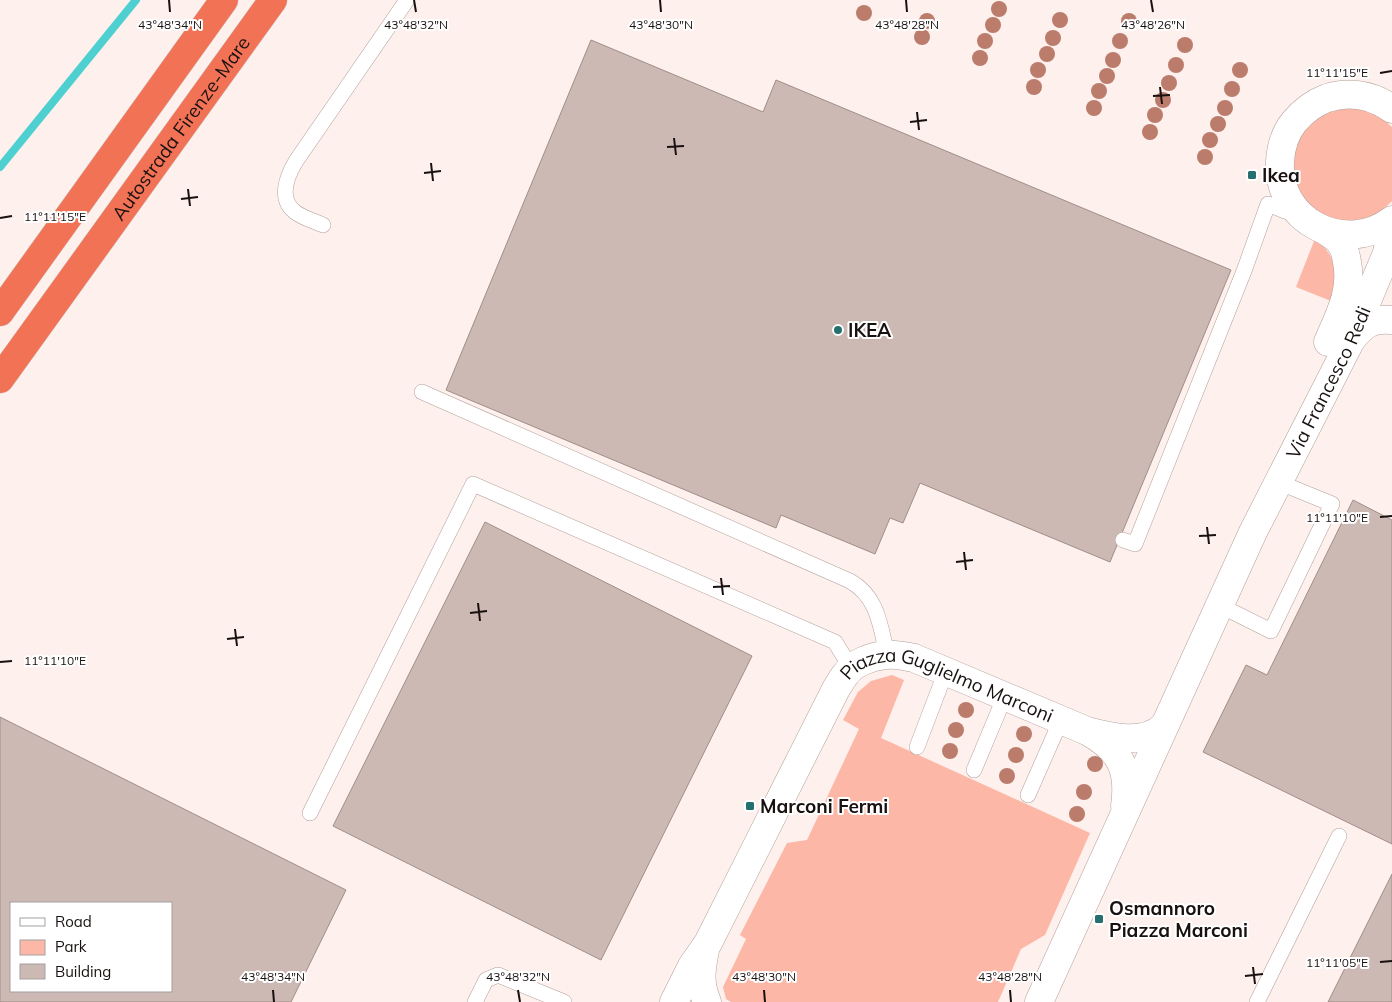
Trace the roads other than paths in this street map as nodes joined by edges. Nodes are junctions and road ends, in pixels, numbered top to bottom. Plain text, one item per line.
1 (224, 0) edge
2 (272, 0) edge
3 (407, 0) edge
4 (153, 99) junction
5 (1385, 104) edge
6 (1299, 213) junction
7 (1392, 220) edge
8 (323, 225) dead end
9 (1326, 231) junction
10 (1389, 241) edge
11 (0, 284) edge
12 (1392, 294) edge
13 (0, 312) edge
14 (1392, 320) edge
15 (1350, 342) junction
16 (0, 379) edge
17 (422, 392) dead end
18 (1278, 482) junction
19 (1253, 532) junction
20 (1123, 540) dead end
21 (1219, 605) junction
22 (887, 654) junction
23 (851, 668) junction
24 (946, 672) junction
25 (1005, 696) junction
26 (1061, 720) junction
27 (1164, 726) junction
28 (1087, 731) junction
29 (917, 747) dead end
30 (974, 770) dead end
31 (1028, 794) dead end
32 (310, 813) dead end
33 (1124, 815) junction
34 (1339, 836) dead end
35 (706, 949) junction
36 (475, 1002) edge
37 (564, 1002) edge
38 (674, 1002) edge
39 (707, 1002) edge
40 (1039, 1002) edge
41 (1257, 1002) edge

1 - 4 highway, Autostrada Firenze-Mare
2 - 16 highway, Autostrada Firenze-Mare
3 - 8 lane
4 - 11 highway
4 - 13 highway, Autostrada Firenze-Mare
5 - 6 street, Via Francesco Redi
6 - 9 street, Via Francesco Redi
6 - 20 lane
7 - 9 street, Via Francesco Redi
9 - 19 street, Via Francesco Redi
10 - 12 street
10 - 15 street, Via Francesco Redi
14 - 15 street
15 - 18 street, Via Francesco Redi
17 - 22 lane
18 - 19 street, Via Francesco Redi
18 - 21 lane
19 - 21 street, Via Francesco Redi
21 - 27 street, Via Francesco Redi
22 - 23 street, Piazza Guglielmo Marconi
22 - 24 street, Piazza Guglielmo Marconi
23 - 32 lane
23 - 35 street, Piazza Guglielmo Marconi
24 - 25 street, Piazza Guglielmo Marconi
24 - 29 lane
25 - 26 street, Piazza Guglielmo Marconi
25 - 30 lane
26 - 28 street, Piazza Guglielmo Marconi
26 - 31 lane
27 - 28 street, Piazza Guglielmo Marconi
27 - 33 street, Piazza Guglielmo Marconi
28 - 33 street, Piazza Guglielmo Marconi
33 - 40 street, Piazza Guglielmo Marconi
34 - 41 lane
35 - 38 street, Piazza Guglielmo Marconi
35 - 39 street, Piazza Guglielmo Marconi
36 - 37 lane

